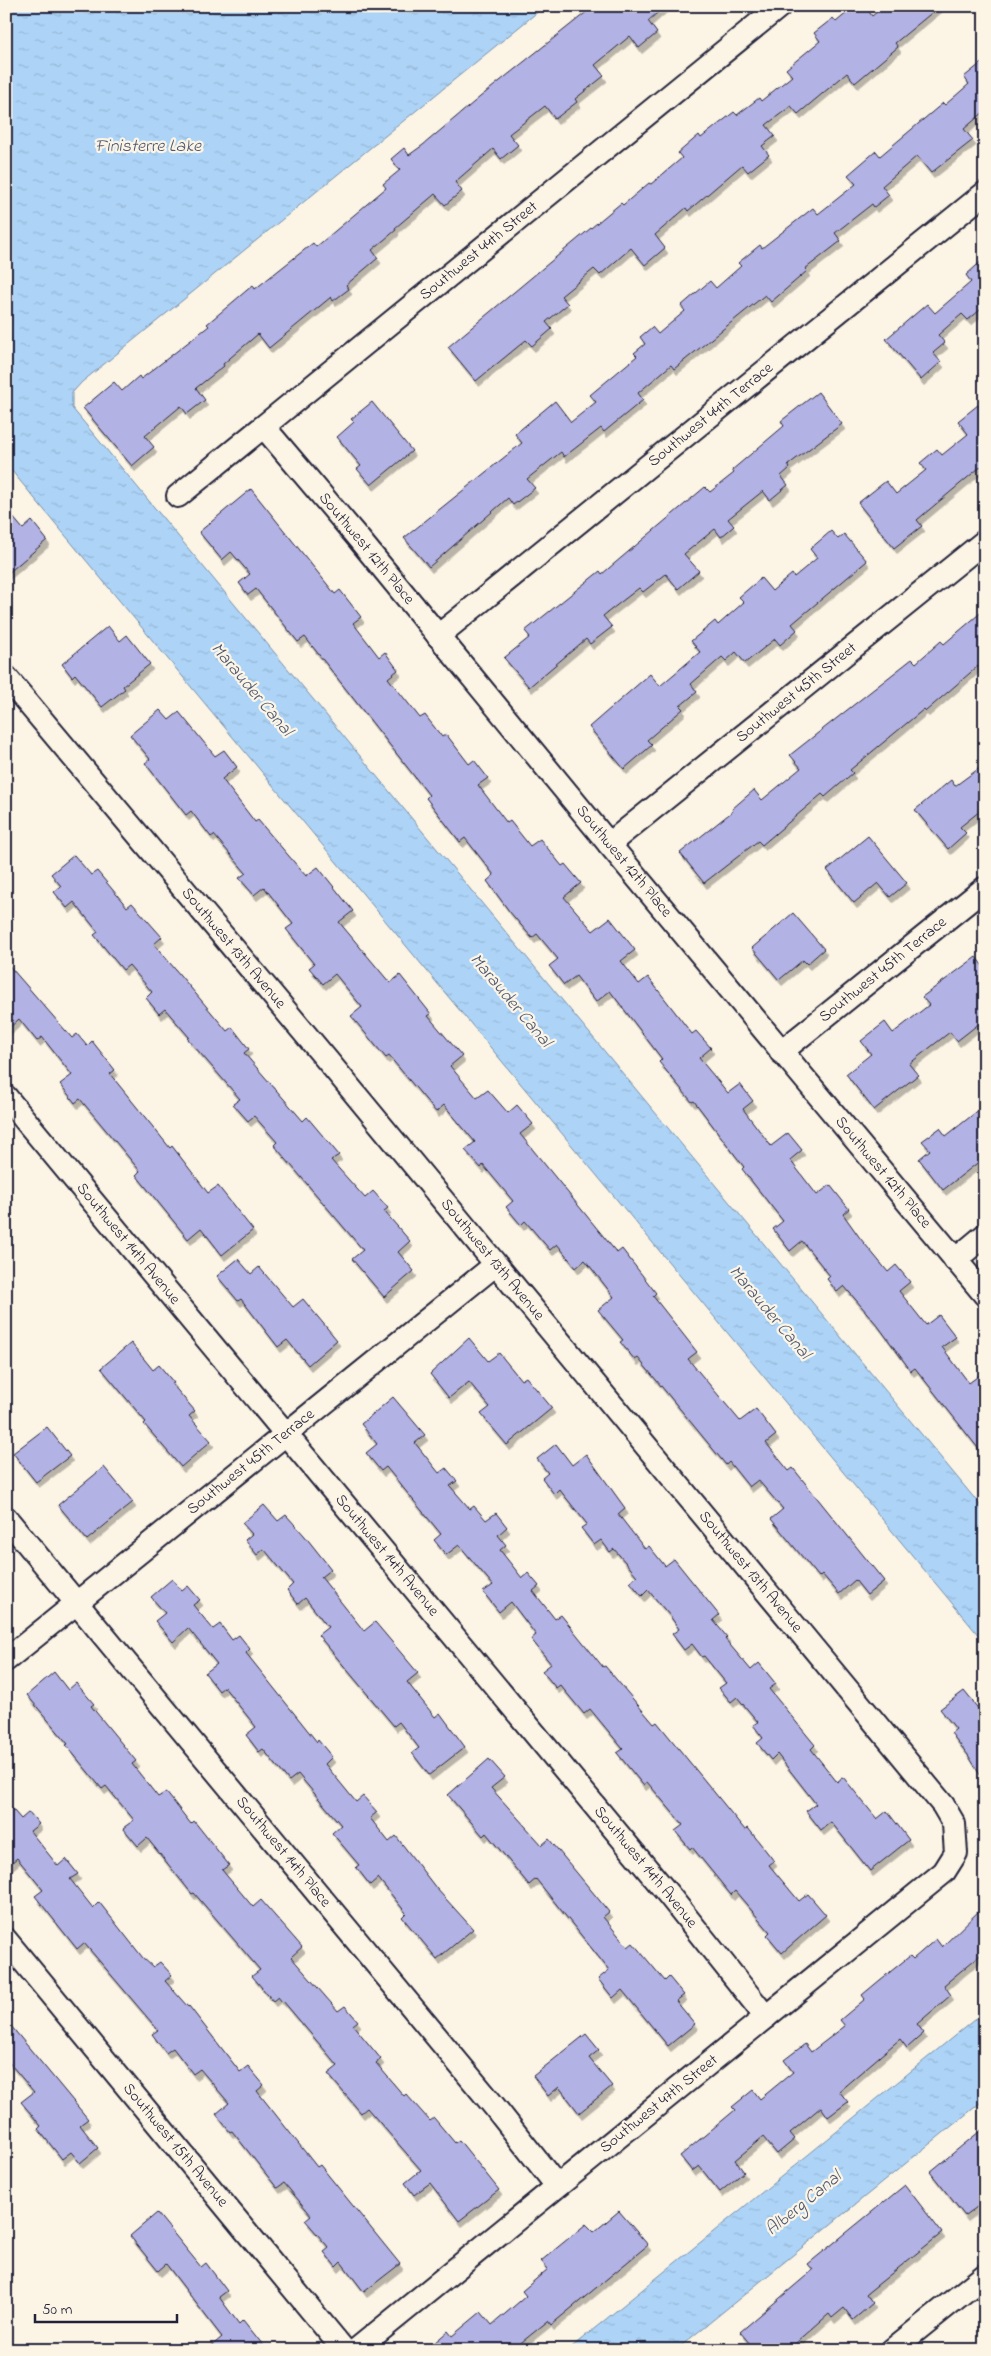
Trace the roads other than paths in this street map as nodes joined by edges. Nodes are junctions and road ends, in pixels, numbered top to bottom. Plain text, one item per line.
1 (780, 6) edge
2 (985, 193) edge
3 (264, 427) junction
4 (178, 496) dead end
5 (985, 541) edge
6 (438, 636) junction
7 (6, 677) edge
8 (609, 844) junction
9 (985, 888) edge
10 (781, 1052) junction
11 (6, 1097) edge
12 (985, 1235) edge
13 (956, 1260) junction
14 (495, 1265) junction
15 (985, 1295) edge
16 (285, 1434) junction
17 (6, 1518) edge
18 (76, 1602) junction
19 (6, 1660) edge
20 (956, 1853) joint
21 (6, 1940) edge
22 (766, 2017) junction
23 (557, 2186) junction
24 (985, 2275) edge
25 (344, 2350) edge
26 (356, 2350) edge
27 (892, 2350) edge

1 - 3 street, Southwest 44th Street
2 - 6 street, Southwest 44th Terrace
3 - 4 street, Southwest 44th Street
3 - 6 street, Southwest 12th Place
5 - 8 street, Southwest 45th Street
6 - 8 street, Southwest 12th Place
7 - 14 street, Southwest 13th Avenue
8 - 10 street, Southwest 12th Place
9 - 10 street, Southwest 45th Terrace
10 - 13 street, Southwest 12th Place
11 - 16 street, Southwest 14th Avenue
12 - 13 street
13 - 15 street, Southwest 12th Place
14 - 16 street, Southwest 45th Terrace
14 - 20 street, Southwest 13th Avenue
16 - 18 street, Southwest 45th Terrace
16 - 22 street, Southwest 14th Avenue
17 - 18 street, Southwest 14th Place
18 - 19 street, Southwest 45th Terrace
18 - 23 street, Southwest 14th Place
20 - 22 street, Southwest 47th Street
21 - 25 street, Southwest 15th Avenue
22 - 23 street, Southwest 47th Street
23 - 26 street, Southwest 47th Street
24 - 27 street

